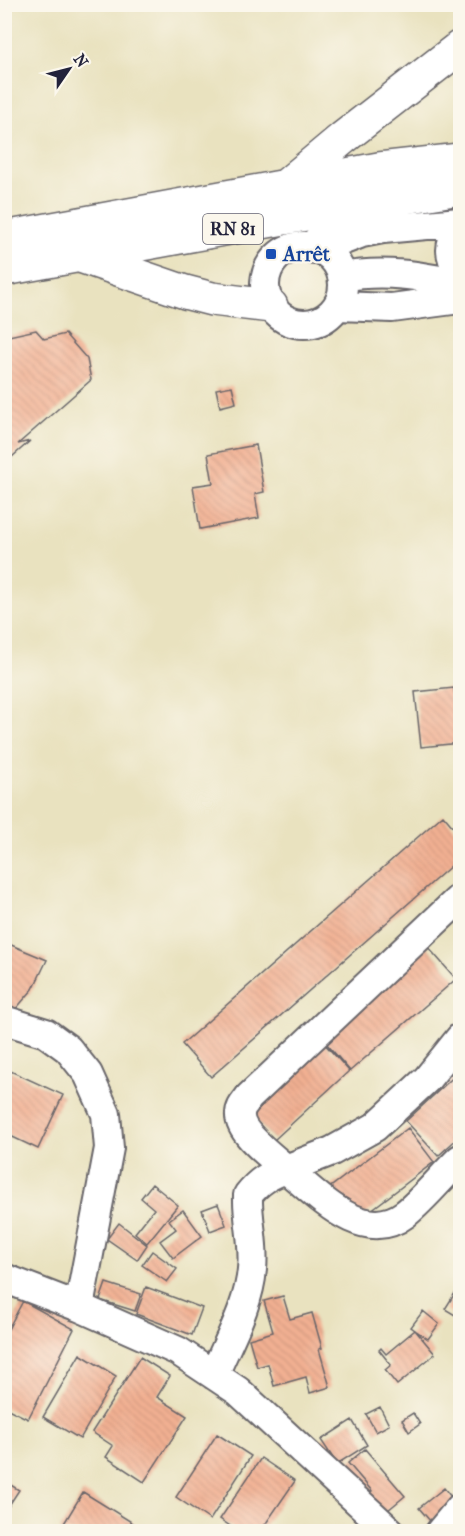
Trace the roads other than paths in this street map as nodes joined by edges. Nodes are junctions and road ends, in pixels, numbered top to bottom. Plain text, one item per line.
1 (460, 47) edge
2 (460, 160) edge
3 (285, 186) junction
4 (460, 188) edge
5 (350, 206) junction
6 (460, 223) edge
7 (4, 238) edge
8 (78, 256) junction
9 (329, 260) junction
10 (4, 269) edge
11 (460, 275) edge
12 (460, 284) edge
13 (460, 299) edge
14 (272, 306) junction
15 (338, 306) junction
16 (457, 909) edge
17 (4, 1020) edge
18 (460, 1038) edge
19 (460, 1158) edge
20 (286, 1169) junction
21 (4, 1278) edge
22 (79, 1307) junction
23 (214, 1375) junction
24 (460, 1508) edge
25 (391, 1532) edge
26 (440, 1532) edge

1 - 3 highway
2 - 3 highway, RN 81
3 - 7 highway, RN 81
4 - 5 highway, RN 81
5 - 8 highway, RN 81
5 - 9 highway
6 - 9 street
6 - 11 street
8 - 10 highway, RN 81
8 - 14 highway
9 - 12 street
9 - 14 street
9 - 15 street
13 - 15 street
14 - 15 street
16 - 20 street
17 - 22 street
18 - 20 street
19 - 20 street
20 - 23 street
21 - 22 street
22 - 23 street
23 - 25 street
24 - 26 street

